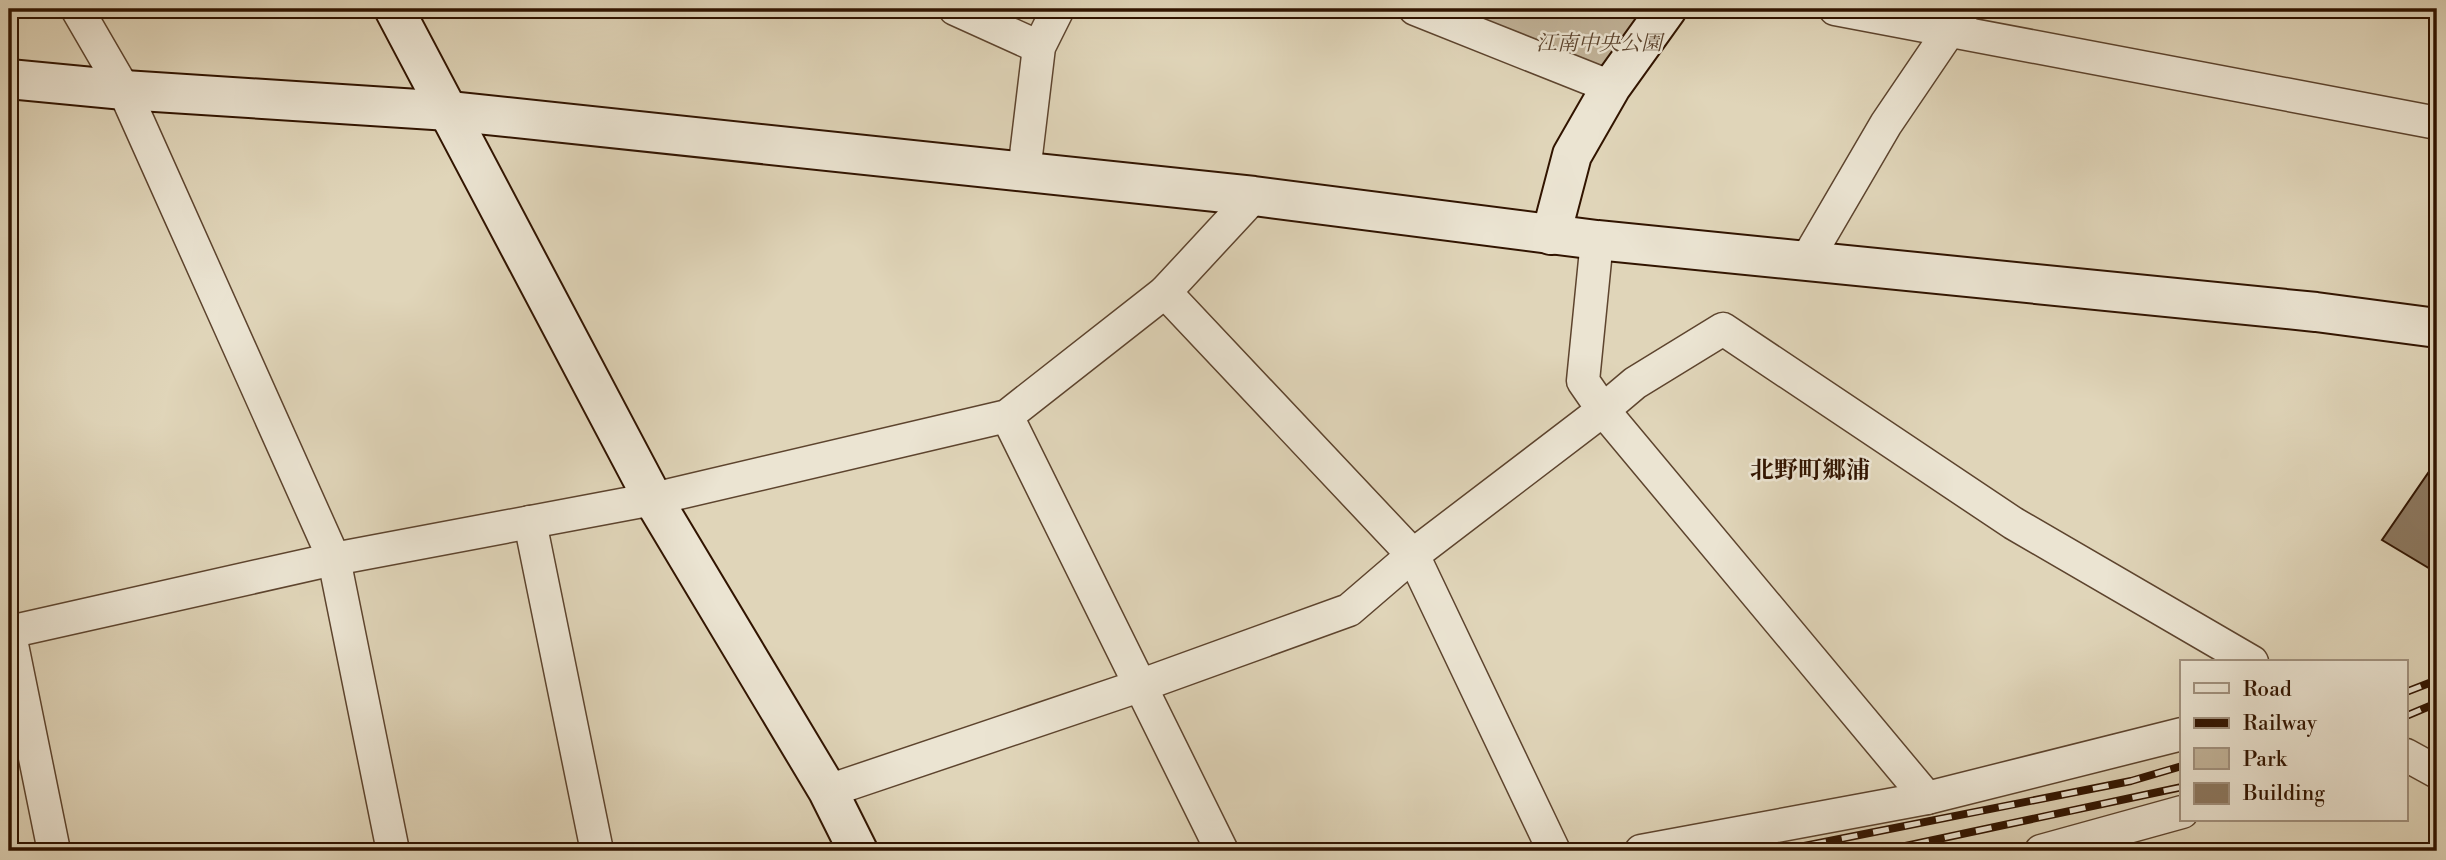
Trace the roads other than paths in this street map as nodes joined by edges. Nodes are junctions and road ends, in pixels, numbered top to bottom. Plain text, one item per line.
1 (77, 9) edge
2 (394, 9) edge
3 (955, 9) edge
4 (1058, 9) edge
5 (1415, 9) edge
6 (1667, 9) edge
7 (1835, 9) edge
8 (1957, 21) edge
9 (1039, 47) junction
10 (9, 79) edge
11 (1611, 87) junction
12 (124, 90) junction
13 (449, 111) junction
14 (2437, 123) edge
15 (1024, 172) junction
16 (1254, 196) junction
17 (1551, 235) junction
18 (1597, 240) junction
19 (1805, 261) junction
20 (1165, 292) junction
21 (2437, 328) edge
22 (1603, 410) junction
23 (1007, 416) junction
24 (653, 499) junction
25 (530, 522) junction
26 (1413, 555) junction
27 (334, 559) junction
28 (9, 631) edge
29 (2249, 660) edge
30 (1139, 686) junction
31 (2180, 735) edge
32 (2408, 756) edge
33 (2437, 772) edge
34 (828, 791) junction
35 (1927, 798) junction
36 (2180, 813) edge
37 (54, 851) edge
38 (393, 851) edge
39 (597, 851) edge
40 (858, 851) edge
41 (1222, 851) edge
42 (1555, 851) edge
43 (1641, 851) edge
44 (2041, 851) edge

1 - 12 street
2 - 13 street
3 - 9 street
4 - 9 street
5 - 11 street
6 - 11 street
7 - 8 street
8 - 14 street
8 - 19 street
9 - 15 street
10 - 12 street
11 - 17 street
12 - 13 street
12 - 27 street
13 - 15 street
13 - 24 street
15 - 16 street
16 - 17 street
16 - 20 street
17 - 18 street
18 - 19 street
18 - 22 street
19 - 21 street
20 - 23 street
20 - 26 street
22 - 26 street
22 - 29 street
22 - 35 street
23 - 24 street
23 - 30 street
24 - 25 street
24 - 34 street
25 - 27 street
25 - 39 street
26 - 30 street
26 - 42 street
27 - 28 street
27 - 38 street
28 - 37 street
30 - 34 street
30 - 41 street
31 - 35 street
32 - 33 street
34 - 40 street
35 - 43 street
36 - 44 street

